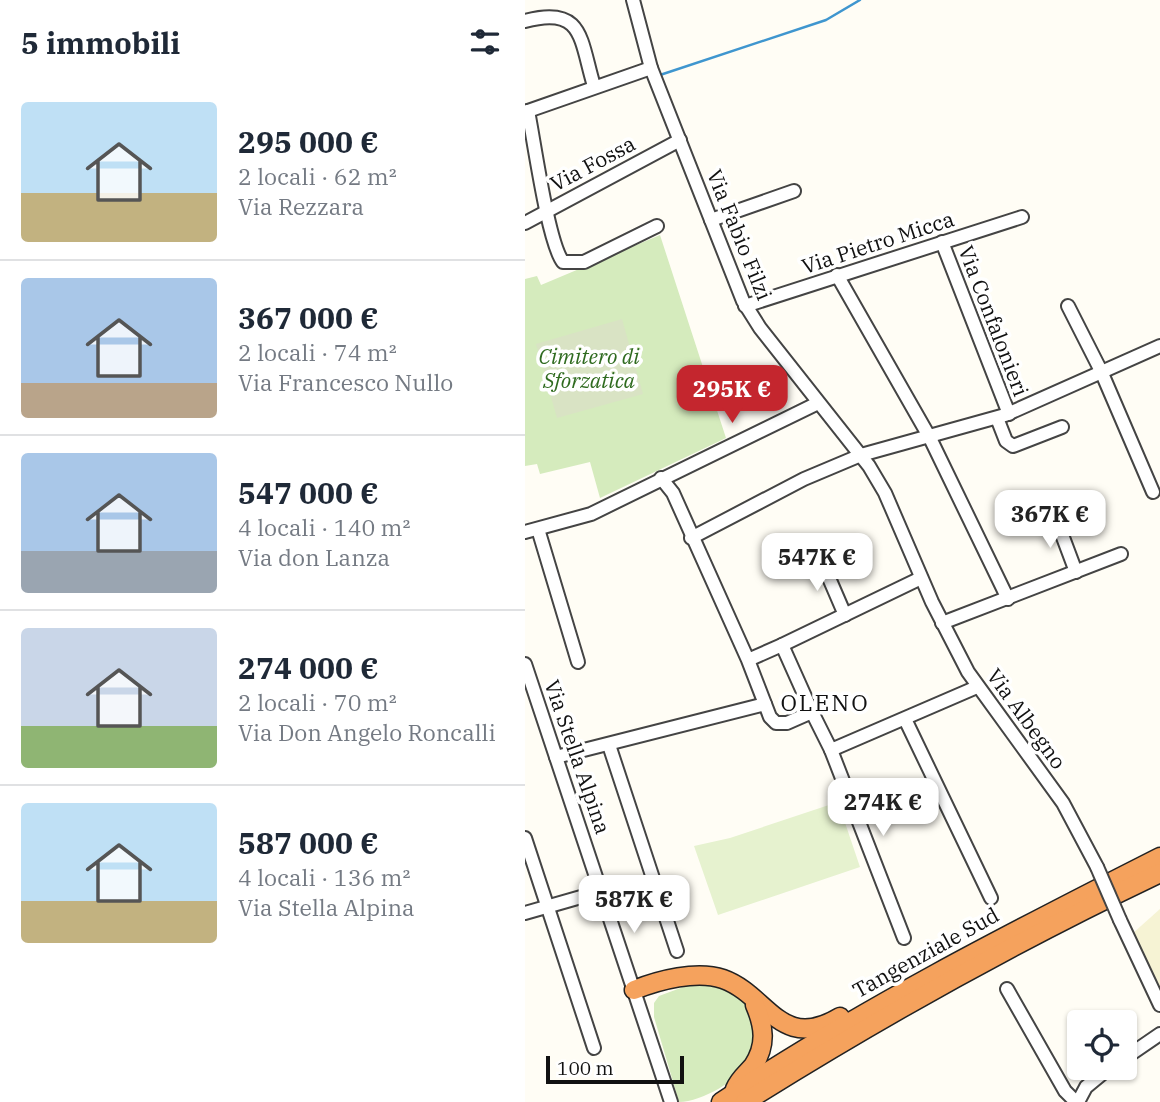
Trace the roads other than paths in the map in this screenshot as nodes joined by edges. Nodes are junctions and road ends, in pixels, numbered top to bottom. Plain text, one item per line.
1 (633, 0) edge
2 (525, 21) edge
3 (651, 68) junction
4 (594, 86) junction
5 (527, 111) edge
6 (680, 140) junction
7 (794, 191) dead end
8 (547, 210) junction
9 (1022, 217) dead end
10 (711, 219) junction
11 (525, 223) edge
12 (657, 226) dead end
13 (942, 242) junction
14 (837, 275) junction
15 (745, 306) junction
16 (1068, 306) dead end
17 (1160, 346) edge
18 (1101, 371) junction
19 (818, 404) junction
20 (1003, 416) junction
21 (1062, 427) dead end
22 (930, 438) junction
23 (861, 455) junction
24 (661, 478) junction
25 (1153, 492) dead end
26 (1055, 516) dead end
27 (531, 531) edge
28 (691, 538) junction
29 (1121, 554) dead end
30 (820, 557) dead end
31 (1076, 572) junction
32 (921, 578) junction
33 (1008, 599) junction
34 (845, 615) junction
35 (942, 624) junction
36 (782, 645) junction
37 (748, 660) junction
38 (578, 662) dead end
39 (525, 664) edge
40 (977, 687) junction
41 (765, 704) junction
42 (812, 712) junction
43 (905, 719) junction
44 (609, 745) junction
45 (831, 750) junction
46 (556, 757) junction
47 (525, 838) edge
48 (1160, 857) edge
49 (1160, 873) edge
50 (602, 891) junction
51 (991, 898) dead end
52 (549, 906) junction
53 (525, 913) edge
54 (904, 938) dead end
55 (677, 950) dead end
56 (1007, 989) dead end
57 (634, 990) junction
58 (752, 998) junction
59 (1160, 1004) edge
60 (857, 1017) junction
61 (1160, 1034) edge
62 (594, 1048) dead end
63 (1137, 1050) edge
64 (1093, 1080) edge
65 (733, 1099) edge
66 (671, 1102) edge
67 (1077, 1102) edge

1 - 3 street, Via Fabio Filzi
2 - 4 street
3 - 4 street
3 - 6 street, Via Fabio Filzi
4 - 5 street
5 - 8 street
6 - 8 street, Via Fossa
6 - 10 street, Via Fabio Filzi
7 - 10 street
8 - 11 street, Via Fossa
8 - 12 street
9 - 13 street, Via Pietro Micca
10 - 15 street, Via Fabio Filzi
13 - 14 street, Via Pietro Micca
13 - 20 street, Via Confalonieri
14 - 15 street, Via Pietro Micca
14 - 22 street
15 - 19 street, Via Fabio Filzi
16 - 18 street
17 - 18 street
18 - 20 street
18 - 25 street
19 - 23 street, Via Fabio Filzi
19 - 24 street
20 - 21 street, Via Confalonieri
20 - 22 street
22 - 23 street
22 - 33 street
23 - 28 street
23 - 32 street, Via Albegno
24 - 27 street
24 - 28 street
26 - 31 street
27 - 38 street
28 - 37 street
29 - 31 street
30 - 34 street
31 - 33 street
32 - 34 street
32 - 35 street, Via Albegno
33 - 35 street
34 - 36 street
35 - 40 street, Via Albegno
36 - 37 street
36 - 42 street
37 - 41 street
39 - 46 street, Via Stella Alpina
40 - 43 street
40 - 59 street, Via Albegno, bridge
41 - 42 street
41 - 44 street
42 - 45 street
43 - 45 street
43 - 51 street
44 - 46 street
44 - 55 street
45 - 54 street
46 - 50 street, Via Stella Alpina
47 - 52 street
48 - 60 highway, Tangenziale Sud
49 - 65 highway, Tangenziale Sud
50 - 52 street
50 - 57 street, Via Stella Alpina
52 - 53 street
52 - 62 street
56 - 67 street
57 - 58 highway
57 - 66 street, Via Stella Alpina
58 - 60 highway
58 - 65 highway
60 - 65 highway, Tangenziale Sud
61 - 63 street
64 - 67 street

